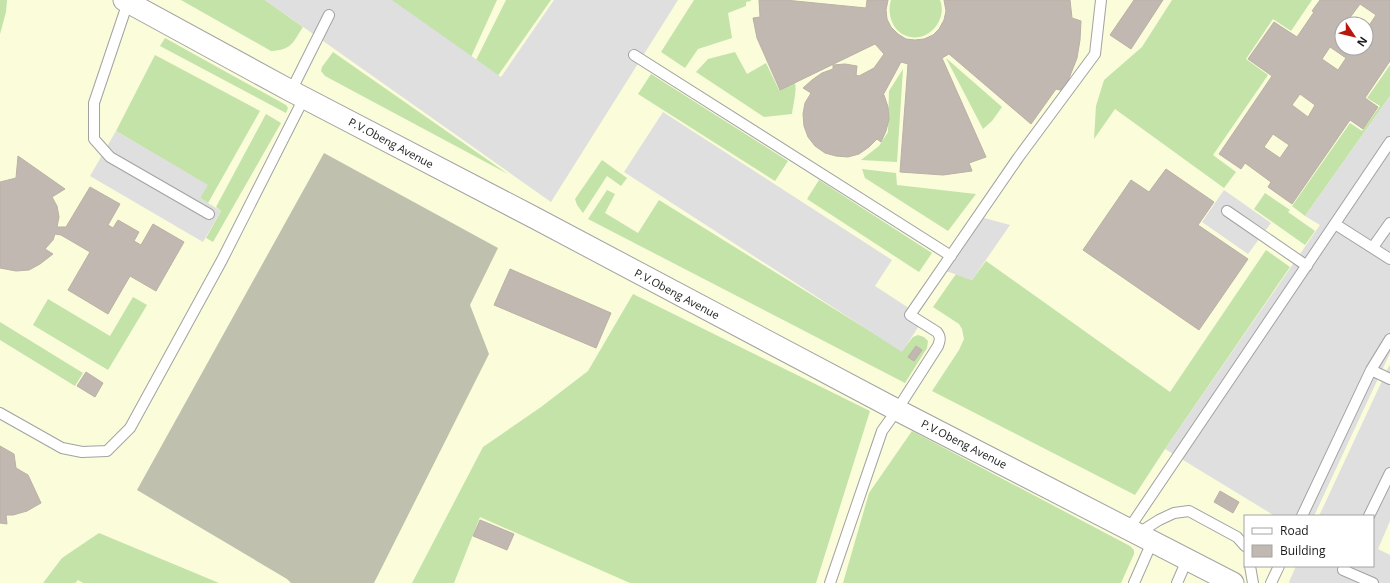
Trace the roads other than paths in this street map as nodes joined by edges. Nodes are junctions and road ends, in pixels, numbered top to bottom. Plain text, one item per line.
1 (1101, 0) edge
2 (126, 1) edge
3 (330, 15) dead end
4 (634, 55) dead end
5 (298, 94) junction
6 (1390, 142) edge
7 (1227, 211) dead end
8 (209, 214) dead end
9 (1390, 223) edge
10 (1335, 224) junction
11 (1373, 248) junction
12 (951, 256) junction
13 (1390, 259) edge
14 (1306, 266) junction
15 (1390, 339) edge
16 (1371, 370) junction
17 (1390, 379) edge
18 (898, 410) junction
19 (0, 413) edge
20 (1390, 473) edge
21 (1302, 515) edge
22 (1369, 515) edge
23 (1139, 535) junction
24 (1244, 545) edge
25 (1187, 560) junction
26 (1250, 567) edge
27 (1279, 567) edge
28 (1344, 567) edge
29 (830, 583) edge
30 (1134, 583) edge
31 (1177, 583) edge
32 (1233, 583) edge
33 (1253, 583) edge
34 (1271, 583) edge
35 (1372, 583) edge

1 - 12 lane
2 - 5 street, P.V.Obeng Avenue
2 - 8 lane
3 - 5 lane
4 - 12 lane
5 - 18 street, P.V.Obeng Avenue
5 - 19 lane
6 - 10 lane
7 - 14 lane
9 - 11 lane
10 - 11 lane
10 - 14 lane
11 - 13 lane
12 - 18 lane
14 - 23 lane
15 - 16 lane
16 - 17 lane
16 - 21 lane
18 - 23 street, P.V.Obeng Avenue
18 - 29 lane
20 - 22 lane
23 - 24 lane
23 - 25 street, P.V.Obeng Avenue
23 - 30 lane
25 - 31 lane
25 - 32 street, P.V.Obeng Avenue
26 - 33 lane
27 - 34 lane
28 - 35 lane

